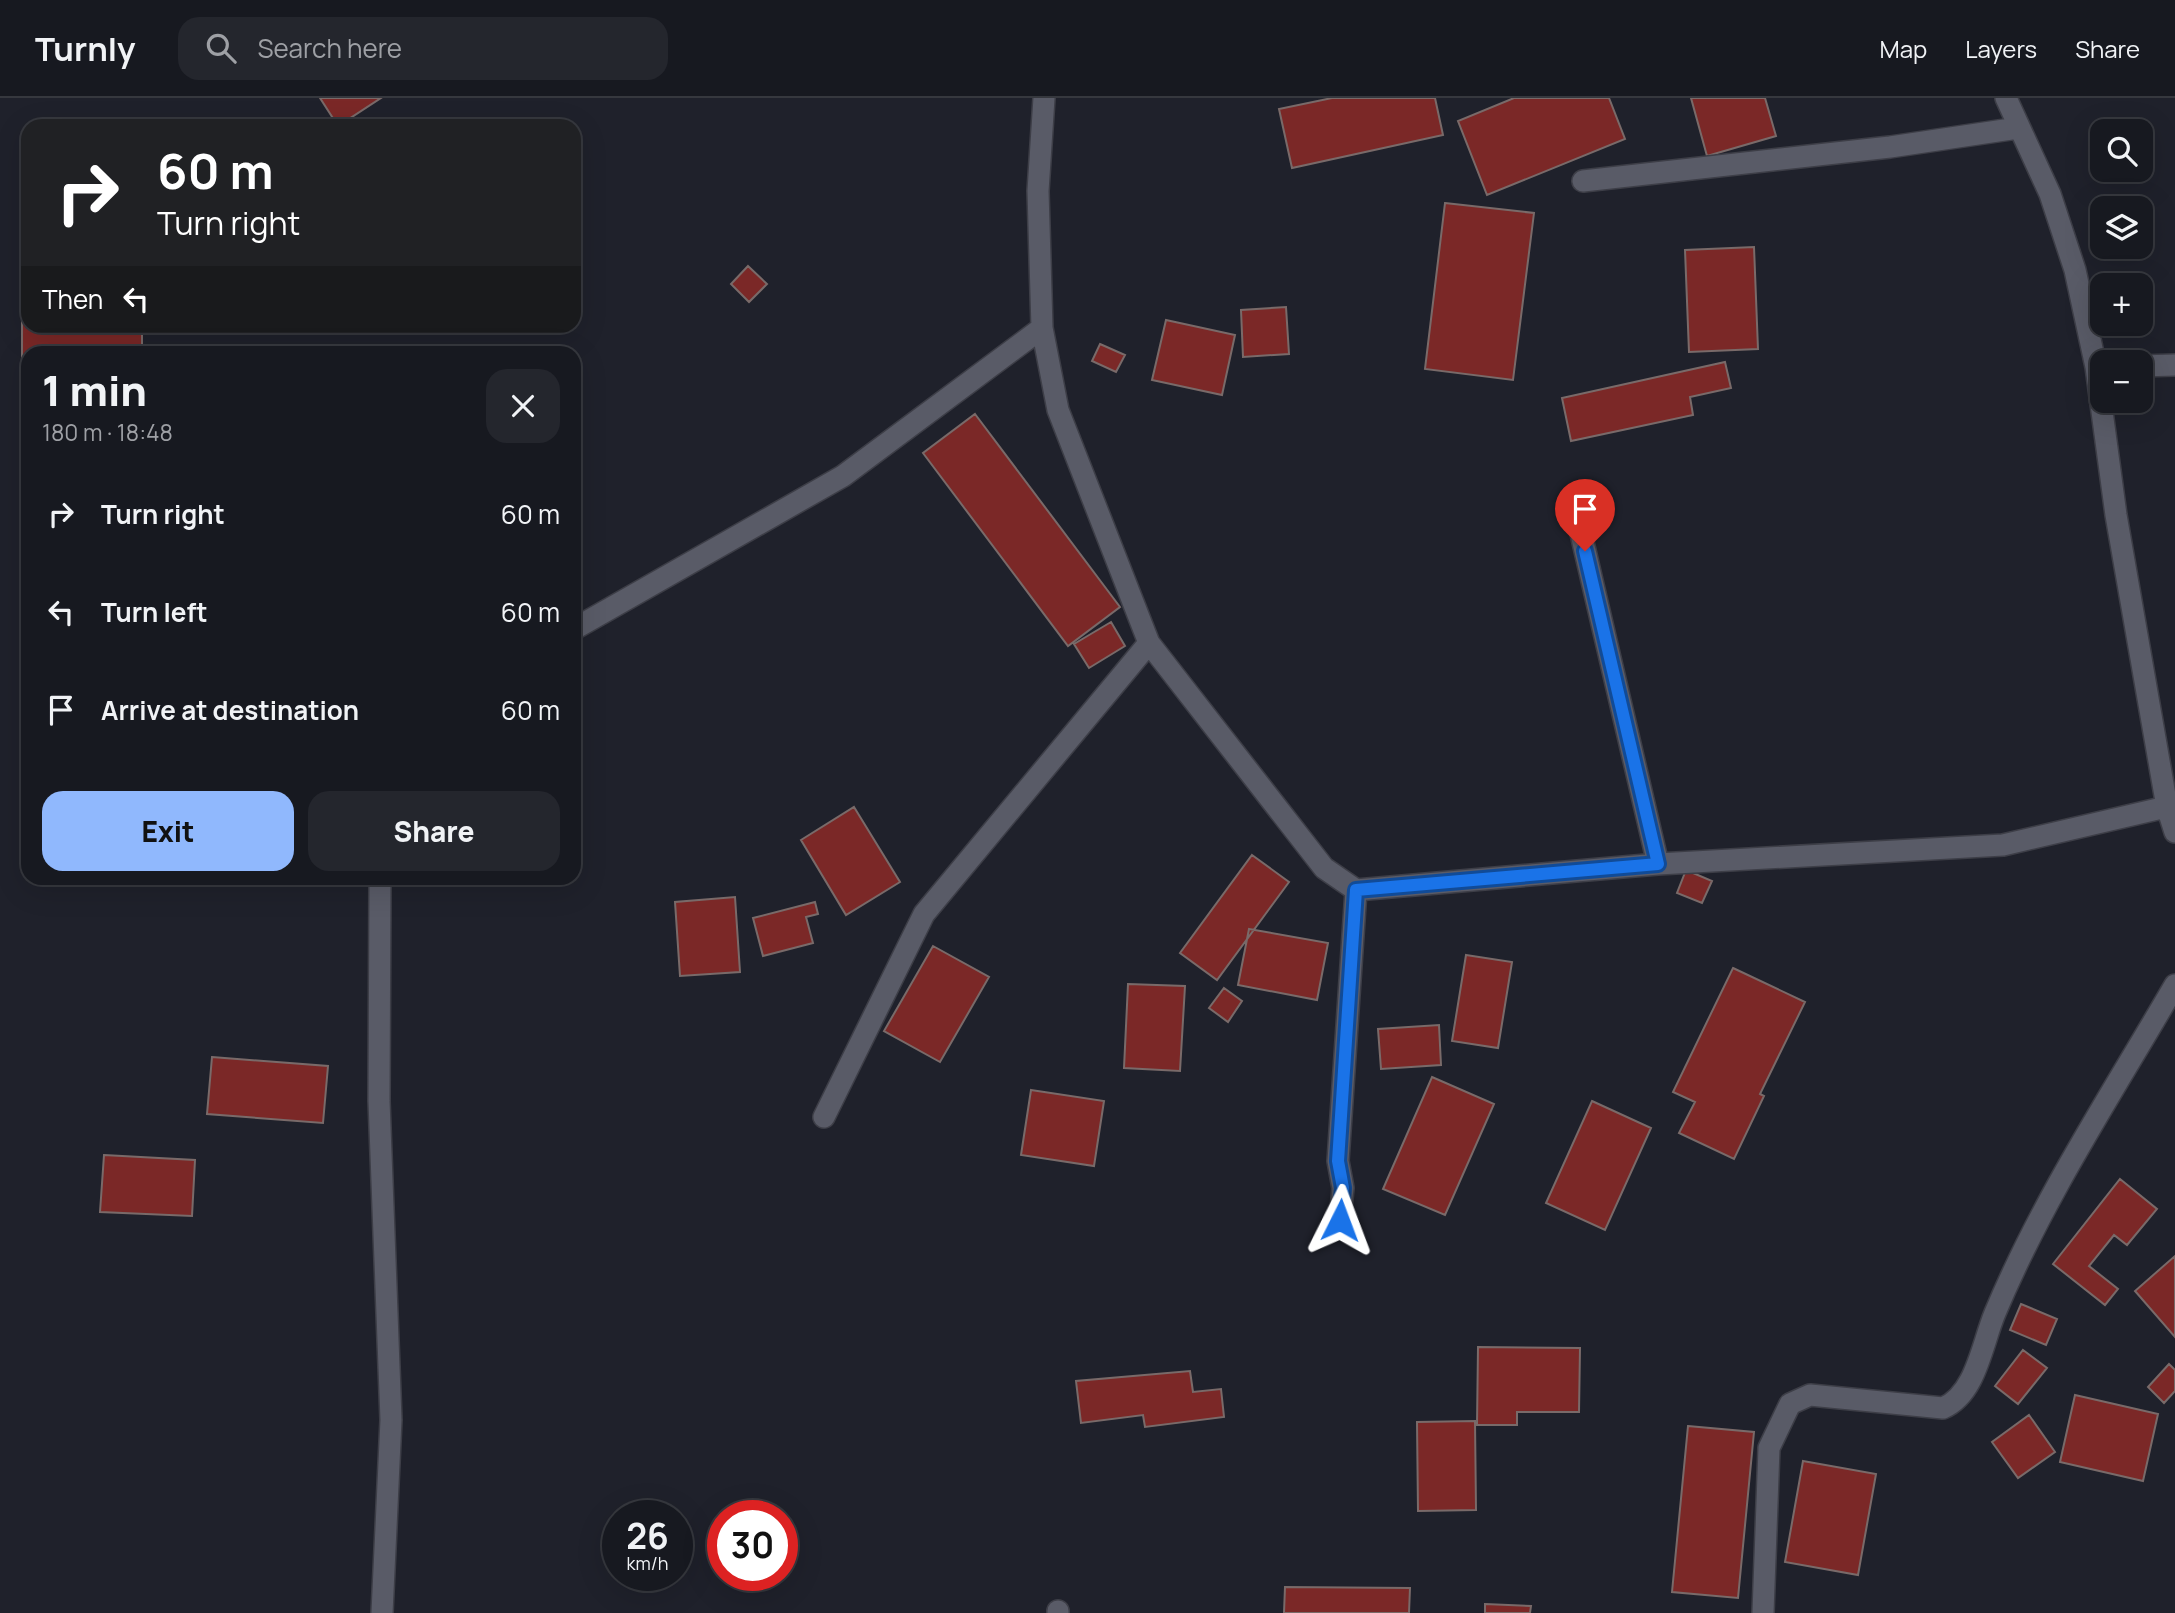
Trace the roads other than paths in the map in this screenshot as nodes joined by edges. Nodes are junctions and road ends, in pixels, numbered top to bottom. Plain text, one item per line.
1 (1044, 98) edge
2 (2007, 98) edge
3 (2018, 128) junction
4 (1583, 181) dead end
5 (1042, 328) junction
6 (2095, 350) edge
7 (2175, 365) edge
8 (2153, 366) edge
9 (2104, 413) edge
10 (1579, 525) dead end
11 (581, 625) edge
12 (1149, 643) junction
13 (2171, 806) edge
14 (2175, 832) edge
15 (1658, 864) junction
16 (380, 885) edge
17 (1356, 890) junction
18 (2175, 985) edge
19 (824, 1117) dead end
20 (1340, 1220) dead end
21 (382, 1613) edge
22 (1763, 1613) edge

1 - 5 street
2 - 3 street
3 - 4 street
3 - 6 street
5 - 11 street
5 - 12 street
7 - 8 street
9 - 13 street
10 - 15 street
12 - 17 street
12 - 19 street
13 - 14 street
13 - 15 street
15 - 17 street
16 - 21 street
17 - 20 street
18 - 22 street

